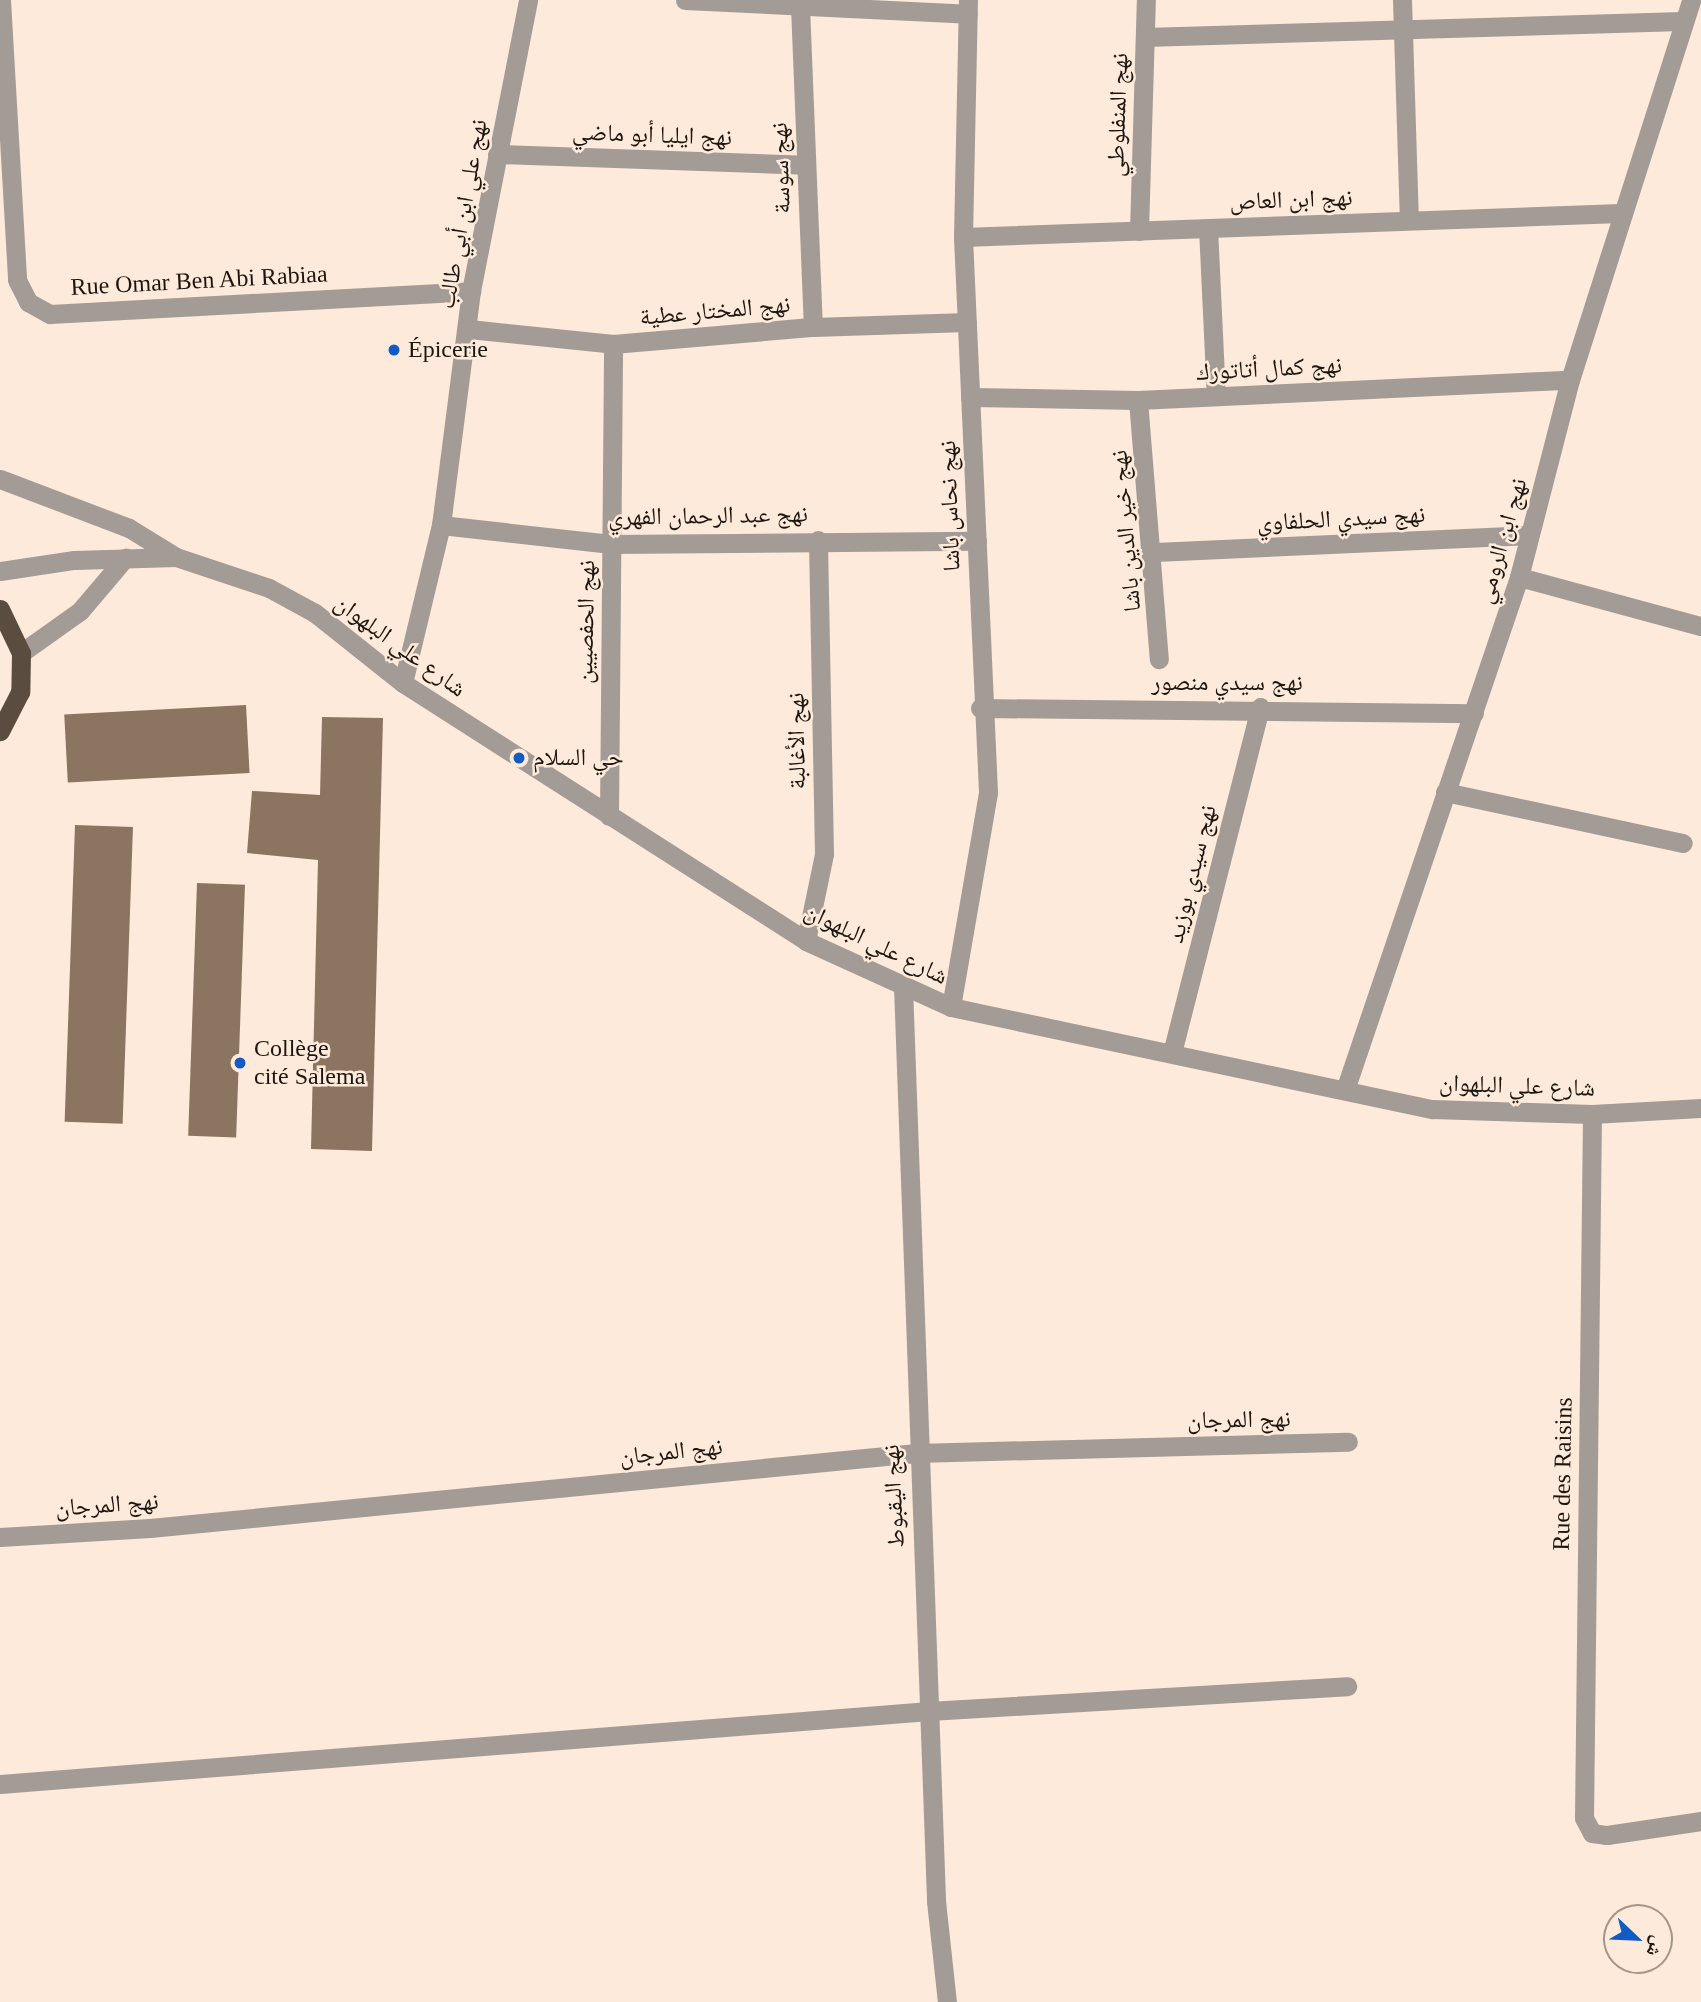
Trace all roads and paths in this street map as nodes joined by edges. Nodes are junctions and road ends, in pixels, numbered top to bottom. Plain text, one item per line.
1 (1, 0) edge
2 (528, 0) edge
3 (685, 0) edge
4 (1146, 0) edge
5 (1402, 0) edge
6 (1691, 0) edge
7 (800, 6) junction
8 (968, 7) edge
9 (1682, 21) junction
10 (1401, 28) junction
11 (1145, 37) junction
12 (497, 154) junction
13 (805, 165) junction
14 (1620, 213) junction
15 (1409, 220) junction
16 (1208, 228) junction
17 (1139, 231) junction
18 (963, 237) junction
19 (471, 291) junction
20 (967, 322) junction
21 (813, 327) junction
22 (468, 329) junction
23 (613, 344) junction
24 (1570, 380) junction
25 (1216, 396) junction
26 (970, 397) junction
27 (1138, 400) junction
28 (0, 479) edge
29 (441, 525) junction
30 (1529, 535) junction
31 (818, 540) junction
32 (977, 541) junction
33 (611, 544) junction
34 (1155, 552) junction
35 (176, 557) junction
36 (125, 558) junction
37 (0, 571) edge
38 (1519, 577) junction
39 (0, 608) edge
40 (1701, 626) edge
41 (21, 653) junction
42 (1159, 659) dead end
43 (403, 683) junction
44 (1260, 707) junction
45 (980, 708) junction
46 (1474, 713) junction
47 (0, 731) edge
48 (1445, 792) junction
49 (609, 816) junction
50 (1683, 843) dead end
51 (806, 941) junction
52 (903, 986) junction
53 (951, 1007) junction
54 (1172, 1053) junction
55 (1345, 1090) junction
56 (1701, 1108) edge
57 (1592, 1114) junction
58 (1349, 1442) dead end
59 (916, 1453) junction
60 (0, 1537) edge
61 (1347, 1686) dead end
62 (929, 1712) junction
63 (0, 1784) edge
64 (1701, 1821) edge
65 (947, 2002) edge

1 - 19 street, Rue Omar Ben Abi Rabiaa
2 - 12 street, نهج علي ابن أبي طالب
3 - 7 street
4 - 11 street, نهج المنفلوطي
5 - 10 street
6 - 9 street, نهج ابن الرومي
7 - 8 street
7 - 13 street, نهج سوسة
8 - 18 street, نهج نحاس باشا
9 - 10 street
9 - 14 street, نهج ابن الرومي
10 - 11 street
10 - 15 street
11 - 17 street, نهج المنفلوطي
12 - 13 street, نهج ايليا أبو ماضي
12 - 19 street, نهج علي ابن أبي طالب
13 - 21 street, نهج سوسة
14 - 15 street, نهج ابن العاص
14 - 24 street, نهج ابن الرومي
15 - 16 street, نهج ابن العاص
16 - 17 street, نهج ابن العاص
16 - 25 street
17 - 18 street, نهج ابن العاص
18 - 20 street, نهج نحاس باشا
19 - 22 street, نهج علي ابن أبي طالب
20 - 21 street, نهج المختار عطية
20 - 26 street, نهج نحاس باشا
21 - 23 street, نهج المختار عطية
22 - 23 street, نهج المختار عطية
22 - 29 street, نهج علي ابن أبي طالب
23 - 33 street, نهج الحفصيين
24 - 25 street, نهج كمال أتاتورك
24 - 30 street, نهج ابن الرومي
25 - 27 street, نهج كمال أتاتورك
26 - 27 street, نهج كمال أتاتورك
26 - 32 street, نهج نحاس باشا
27 - 34 street, نهج خير الدين باشا
28 - 35 street
29 - 33 street, نهج عبد الرحمان الفهري
29 - 43 street, نهج علي ابن أبي طالب
30 - 34 street, نهج سيدي الحلفاوي
30 - 38 street, نهج ابن الرومي
31 - 32 street, نهج عبد الرحمان الفهري
31 - 33 street, نهج عبد الرحمان الفهري
31 - 51 street, نهج الأغالبة
32 - 45 street, نهج نحاس باشا
33 - 49 street, نهج الحفصيين
34 - 42 street, نهج خير الدين باشا
35 - 36 street, شارع علي البلهوان
35 - 43 street, شارع علي البلهوان
36 - 37 street, شارع علي البلهوان
36 - 41 street
38 - 40 street
38 - 46 street, نهج ابن الرومي
39 - 41 highway
41 - 47 highway
43 - 49 street, شارع علي البلهوان
44 - 45 street, نهج سيدي منصور
44 - 46 street, نهج سيدي منصور
44 - 54 street, نهج سيدي بوزيد
45 - 53 street, نهج نحاس باشا
46 - 48 street, نهج ابن الرومي
48 - 50 street
48 - 55 street, نهج ابن الرومي
49 - 51 street, شارع علي البلهوان
51 - 52 street, شارع علي البلهوان
52 - 53 street, شارع علي البلهوان
52 - 59 street, نهج اليقبوط
53 - 54 street, شارع علي البلهوان
54 - 55 street, شارع علي البلهوان
55 - 57 street, شارع علي البلهوان
56 - 57 street, شارع علي البلهوان
57 - 64 street, Rue des Raisins
58 - 59 street, نهج المرجان
59 - 60 street, نهج المرجان
59 - 62 street, نهج اليقبوط
61 - 62 street
62 - 63 street
62 - 65 street, نهج اليقبوط

